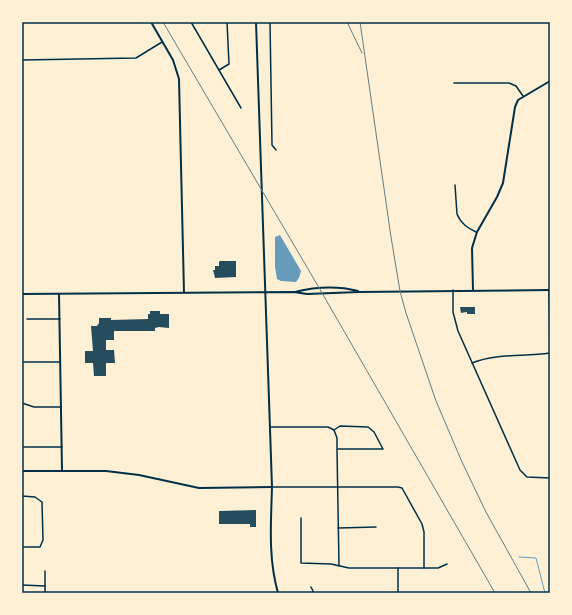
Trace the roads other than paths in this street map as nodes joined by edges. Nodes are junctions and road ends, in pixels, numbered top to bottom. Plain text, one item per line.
1 (150, 22) edge
2 (191, 22) edge
3 (227, 22) edge
4 (256, 22) edge
5 (270, 22) edge
6 (162, 42) junction
7 (22, 60) edge
8 (219, 70) junction
9 (550, 81) edge
10 (454, 83) dead end
11 (523, 96) junction
12 (241, 108) dead end
13 (276, 150) dead end
14 (455, 185) dead end
15 (477, 232) junction
16 (453, 290) junction
17 (473, 290) junction
18 (550, 290) edge
19 (294, 292) junction
20 (359, 292) junction
21 (184, 293) junction
22 (265, 293) junction
23 (22, 294) edge
24 (60, 294) junction
25 (60, 319) junction
26 (27, 320) dead end
27 (550, 352) edge
28 (22, 362) edge
29 (60, 362) junction
30 (472, 363) junction
31 (22, 404) edge
32 (61, 407) junction
33 (270, 427) junction
34 (334, 430) junction
35 (22, 447) edge
36 (62, 447) junction
37 (337, 449) junction
38 (62, 470) junction
39 (22, 471) edge
40 (550, 478) edge
41 (272, 487) junction
42 (338, 487) junction
43 (22, 496) edge
44 (301, 518) dead end
45 (376, 527) dead end
46 (338, 528) junction
47 (22, 547) edge
48 (447, 564) dead end
49 (339, 566) junction
50 (398, 568) junction
51 (424, 568) junction
52 (45, 571) dead end
53 (22, 585) edge
54 (45, 586) junction
55 (311, 587) dead end
56 (45, 593) edge
57 (278, 593) edge
58 (314, 593) edge
59 (398, 593) edge

1 - 6 street
2 - 8 street
3 - 8 street
4 - 22 street
5 - 13 street
6 - 7 street
6 - 21 street
8 - 12 street
9 - 11 street
10 - 11 street
11 - 15 street
14 - 15 street
15 - 17 street
16 - 17 street
16 - 20 street
16 - 30 street
17 - 18 street
18 - 27 street
19 - 20 street
19 - 20 street
19 - 22 street
21 - 22 street
21 - 24 street
22 - 33 street
23 - 24 street
24 - 25 street
25 - 26 street
25 - 29 street
27 - 30 street
28 - 29 street
29 - 32 street
30 - 40 street
31 - 32 street
32 - 36 street
33 - 34 street
33 - 41 street
34 - 37 street
34 - 37 street
35 - 36 street
36 - 38 street
37 - 42 street
38 - 39 street
38 - 41 street
41 - 42 street
41 - 57 street
42 - 46 street
42 - 51 street
43 - 47 street
44 - 49 street
45 - 46 street
46 - 49 street
48 - 51 street
49 - 50 street
50 - 51 street
50 - 59 street
52 - 54 street
53 - 54 street
54 - 56 street
55 - 58 street

